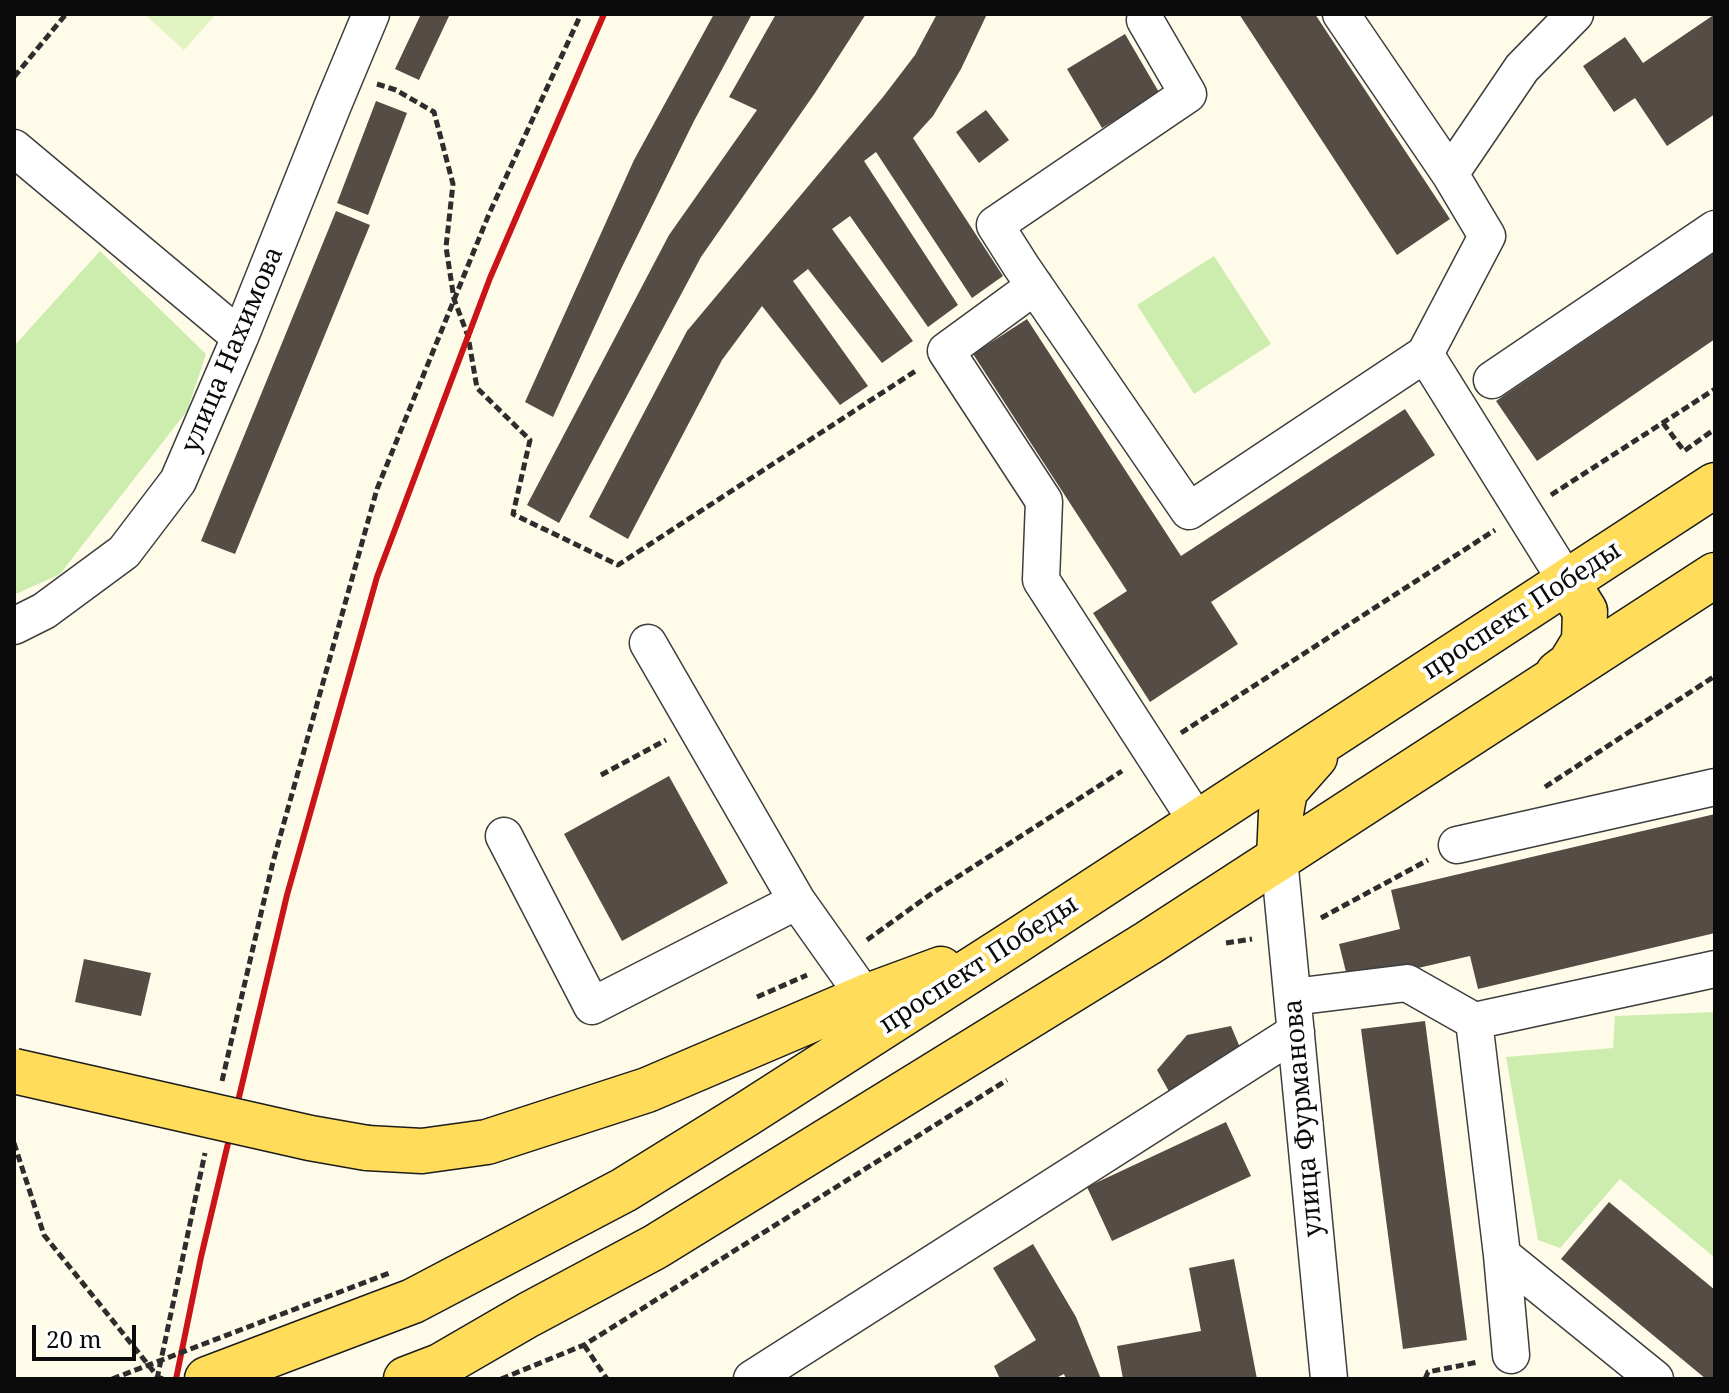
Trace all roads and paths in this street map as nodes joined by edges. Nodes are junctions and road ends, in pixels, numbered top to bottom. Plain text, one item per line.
1 (66, 14) edge
2 (371, 14) edge
3 (581, 14) edge
4 (1341, 14) edge
5 (1575, 14) edge
6 (1145, 20) dead end
7 (346, 74) junction
8 (14, 77) edge
9 (14, 148) edge
10 (1450, 174) junction
11 (1715, 229) edge
12 (1035, 286) junction
13 (454, 299) junction
14 (240, 337) junction
15 (946, 351) junction
16 (1425, 354) junction
17 (1492, 380) dead end
18 (1663, 423) dead end
19 (1715, 429) edge
20 (1715, 485) edge
21 (1715, 575) edge
22 (1567, 582) junction
23 (14, 626) edge
24 (648, 643) dead end
25 (1518, 703) junction
26 (695, 724) junction
27 (1338, 732) junction
28 (601, 775) dead end
29 (1715, 787) edge
30 (1198, 823) junction
31 (504, 836) dead end
32 (1457, 845) dead end
33 (1279, 858) junction
34 (797, 901) junction
35 (1287, 937) junction
36 (1018, 940) junction
37 (1215, 949) dead end
38 (1715, 969) edge
39 (865, 997) junction
40 (1294, 1015) junction
41 (1474, 1021) junction
42 (14, 1071) edge
43 (1014, 1076) dead end
44 (219, 1092) dead end
45 (208, 1138) dead end
46 (14, 1143) edge
47 (1502, 1255) junction
48 (402, 1286) junction
49 (584, 1345) junction
50 (1511, 1355) joint
51 (423, 1372) edge
52 (159, 1378) edge
53 (112, 1379) edge
54 (207, 1379) edge
55 (501, 1379) edge
56 (607, 1379) edge
57 (752, 1379) edge
58 (1329, 1379) edge
59 (1425, 1379) edge
60 (1655, 1379) edge

1 - 8 path
2 - 7 street, улица Нахимова
3 - 13 path
4 - 10 street
5 - 10 street
6 - 12 street
7 - 13 path
7 - 14 street, улица Нахимова
9 - 14 street
10 - 16 street
11 - 17 street
12 - 15 street
12 - 16 street
13 - 15 path
13 - 44 path
14 - 23 street, улица Нахимова
15 - 30 street
16 - 22 street
18 - 19 path
20 - 22 main road, проспект Победы
21 - 25 main road
22 - 25 main road
22 - 27 main road, проспект Победы
24 - 26 street
25 - 33 main road
26 - 28 path
26 - 34 street
27 - 30 main road, проспект Победы
27 - 33 main road
29 - 32 street
30 - 36 main road, проспект Победы
31 - 34 street
33 - 35 street, улица Фурманова
33 - 51 main road
34 - 39 street
35 - 37 path
35 - 40 street, улица Фурманова
36 - 39 main road
36 - 48 main road, проспект Победы
38 - 41 street
39 - 42 main road, bridge
40 - 41 street
40 - 57 street
40 - 58 street, улица Фурманова
41 - 47 street
43 - 49 path
45 - 52 path
46 - 52 path
47 - 50 street
47 - 60 street
48 - 53 path, bridge
48 - 54 main road, проспект Победы
49 - 55 path
49 - 56 path
50 - 59 path

